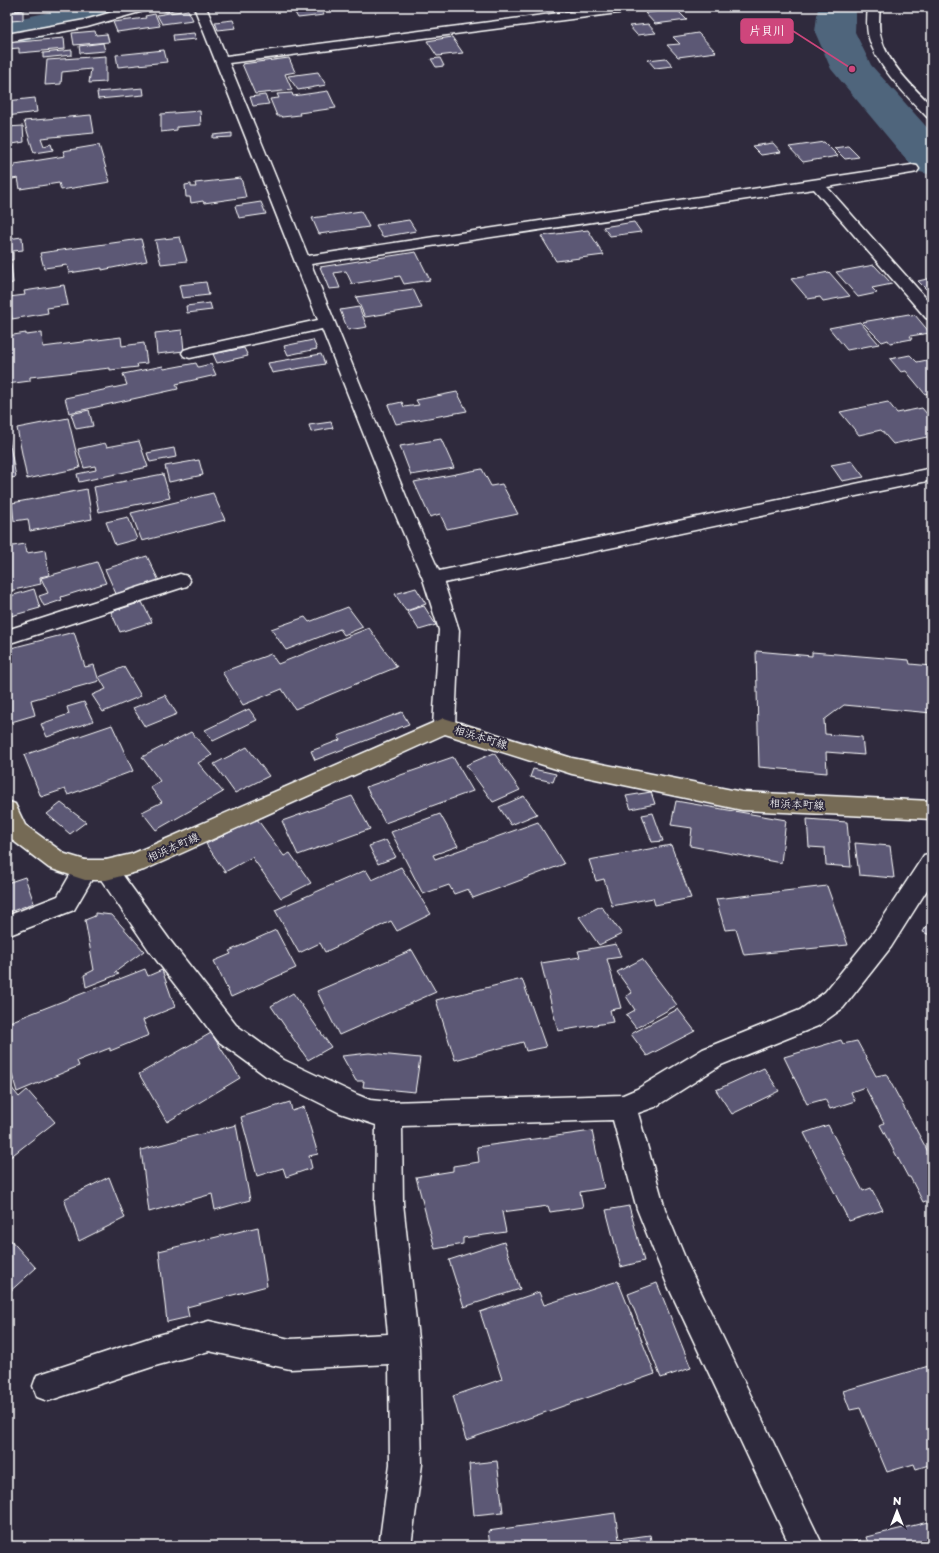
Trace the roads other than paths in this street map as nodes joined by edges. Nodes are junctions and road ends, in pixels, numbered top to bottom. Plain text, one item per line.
1 (143, 7) edge
2 (200, 7) edge
3 (634, 7) edge
4 (874, 7) edge
5 (49, 18) dead end
6 (7, 26) edge
7 (7, 38) edge
8 (220, 60) junction
9 (932, 114) edge
10 (912, 169) dead end
11 (817, 184) junction
12 (303, 262) junction
13 (932, 315) edge
14 (328, 323) junction
15 (190, 353) dead end
16 (932, 474) edge
17 (433, 579) junction
18 (180, 582) dead end
19 (7, 637) edge
20 (444, 726) junction
21 (7, 810) edge
22 (932, 810) edge
23 (932, 862) edge
24 (95, 870) junction
25 (7, 926) edge
26 (623, 1106) junction
27 (390, 1114) junction
28 (404, 1348) junction
29 (48, 1386) dead end
30 (395, 1546) edge
31 (807, 1546) edge

1 - 7 street
2 - 8 street
3 - 8 street
4 - 9 street
5 - 6 street
8 - 12 street
10 - 11 street
11 - 12 street
11 - 13 street
12 - 14 street
14 - 15 street
14 - 17 street
16 - 17 street
17 - 20 street
18 - 19 street
20 - 22 main road, 相浜本町線
20 - 24 main road, 相浜本町線
21 - 24 main road, 相浜本町線
23 - 26 street
24 - 25 street
24 - 27 street
26 - 27 street
26 - 31 street
27 - 28 street
28 - 29 street
28 - 30 street

